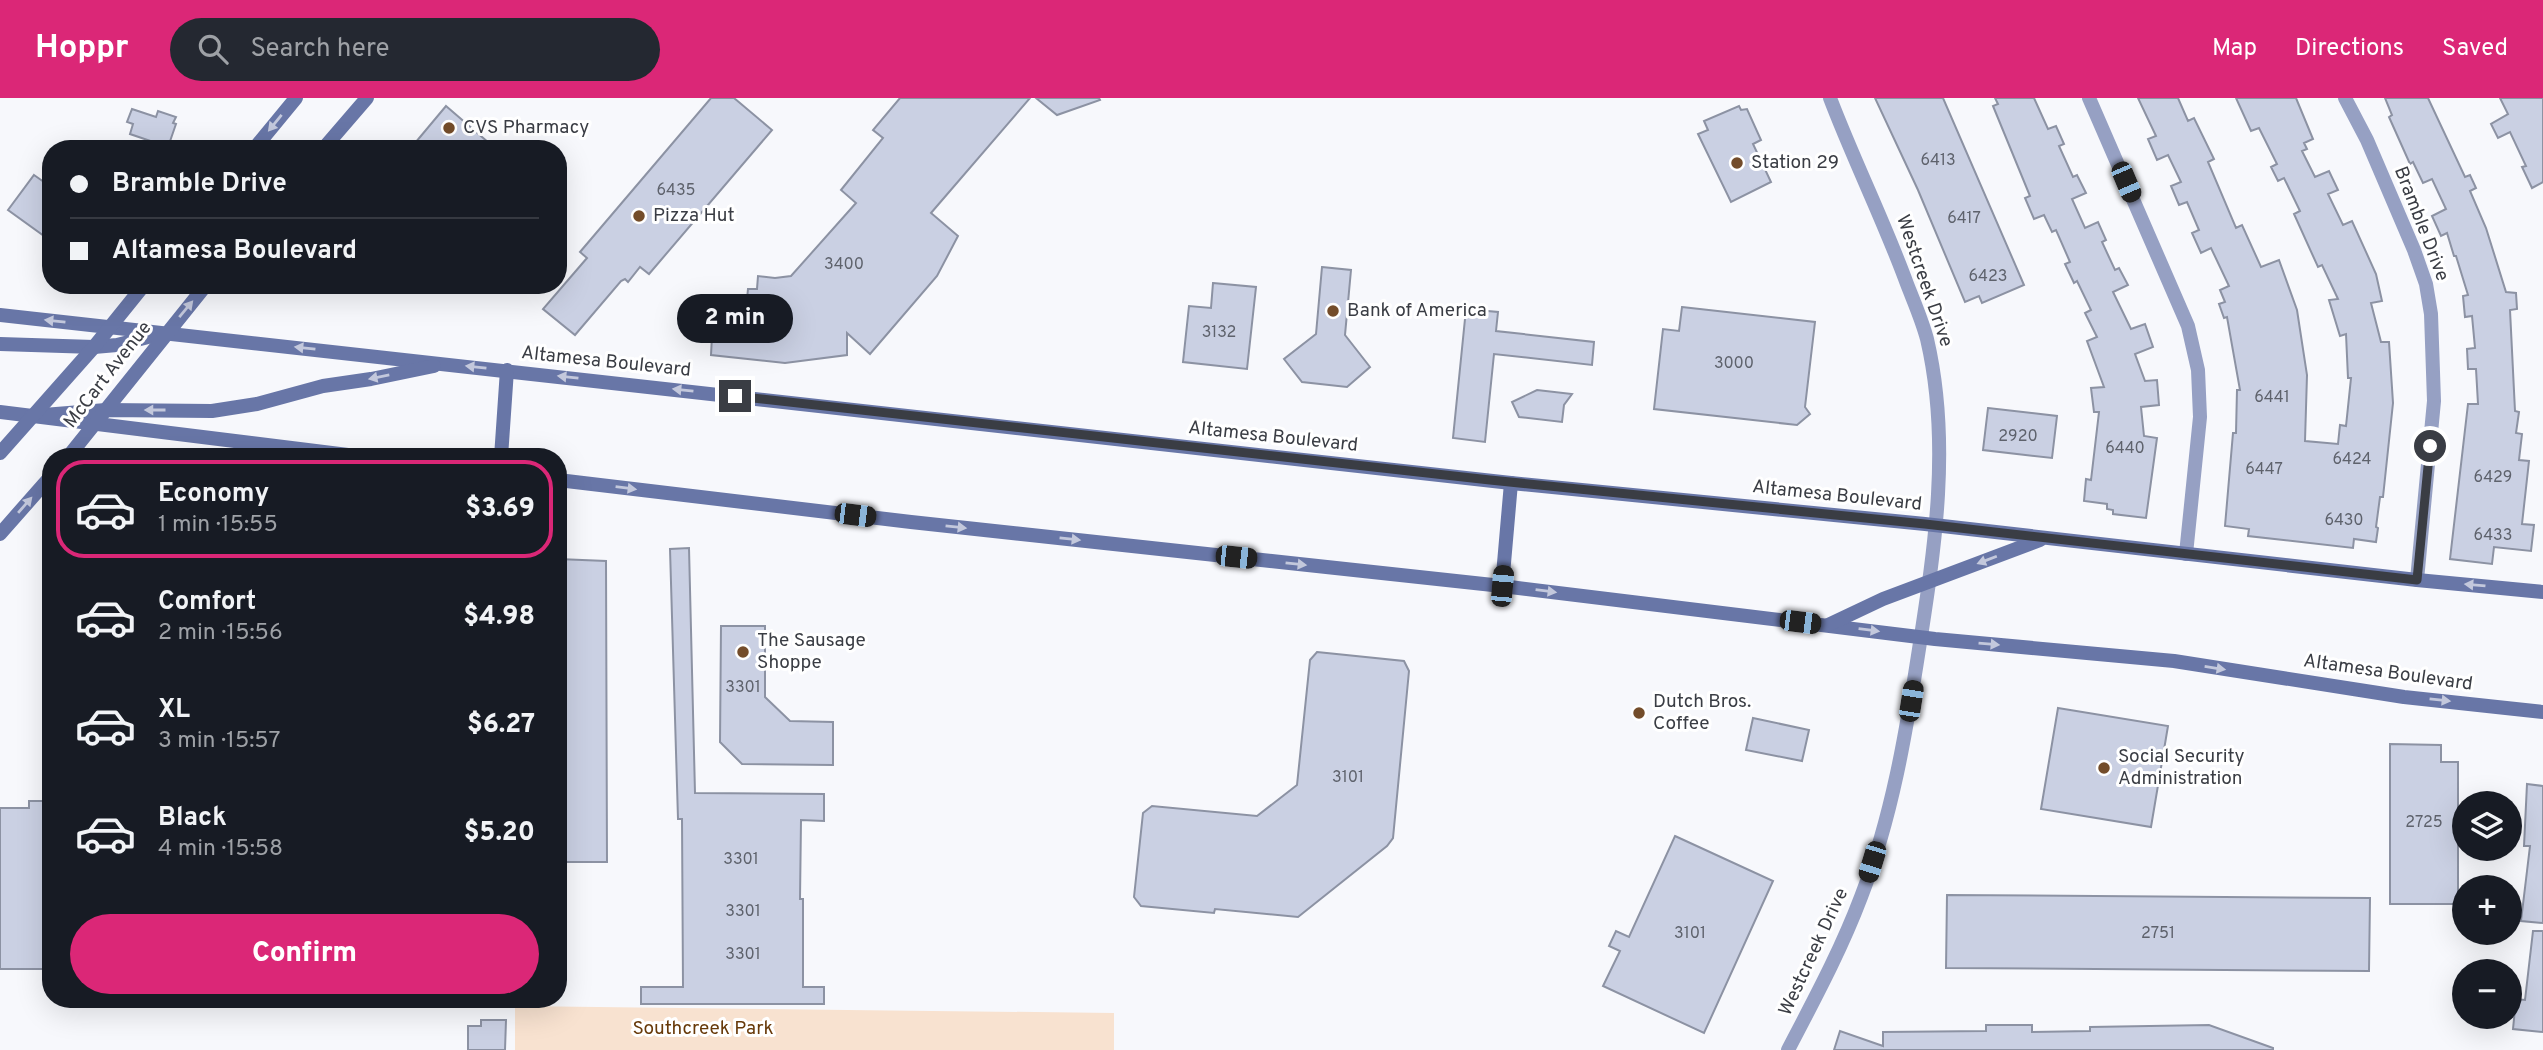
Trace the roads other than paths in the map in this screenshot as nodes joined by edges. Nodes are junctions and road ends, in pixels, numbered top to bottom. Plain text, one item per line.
1 (296, 98) edge
2 (367, 98) edge
3 (1830, 98) edge
4 (2090, 98) edge
5 (2345, 98) edge
6 (261, 140) edge
7 (331, 140) edge
8 (137, 294) edge
9 (199, 294) edge
10 (0, 315) edge
11 (111, 327) junction
12 (167, 332) junction
13 (0, 344) edge
14 (94, 347) junction
15 (446, 363) junction
16 (507, 370) junction
17 (106, 410) junction
18 (0, 412) edge
19 (31, 416) junction
20 (93, 425) junction
21 (75, 448) edge
22 (288, 448) edge
23 (502, 448) edge
24 (0, 453) edge
25 (567, 481) edge
26 (1511, 483) junction
27 (42, 486) edge
28 (1936, 526) junction
29 (0, 534) edge
30 (2045, 538) junction
31 (2186, 554) junction
32 (2417, 580) junction
33 (1929, 583) junction
34 (1502, 586) junction
35 (2543, 592) edge
36 (1827, 625) junction
37 (1921, 636) junction
38 (2543, 712) edge
39 (1788, 1050) edge

1 -> 6 main road
2 - 7 main road
3 - 28 street, Westcreek Drive
4 - 31 street
5 - 32 street, Bramble Drive
8 - 11 main road, McCart Avenue
12 -> 9 main road, McCart Avenue
11 -> 10 main road, Altamesa Boulevard
11 - 12 main road, Altamesa Boulevard
11 - 14 main road, McCart Avenue
12 - 14 main road
15 -> 12 main road, Altamesa Boulevard
12 - 17 main road, McCart Avenue
13 - 14 main road
14 - 19 main road, McCart Avenue
16 -> 15 main road, Altamesa Boulevard
15 -> 17 main road
16 - 23 main road
26 -> 16 main road, Altamesa Boulevard
17 - 19 main road
17 - 20 main road, McCart Avenue
18 - 19 main road
19 - 20 main road
19 - 24 main road, McCart Avenue
20 - 21 main road, McCart Avenue
20 - 22 main road
25 -> 34 main road, Altamesa Boulevard
26 - 28 main road, Altamesa Boulevard
26 - 34 main road
29 -> 27 main road
28 - 30 main road, Altamesa Boulevard
28 - 33 street, Westcreek Drive
30 - 31 main road, Altamesa Boulevard
30 -> 33 main road
31 - 32 main road, Altamesa Boulevard
35 -> 32 main road, Altamesa Boulevard
33 - 36 main road
33 - 37 street, Westcreek Drive
34 -> 36 main road, Altamesa Boulevard
36 -> 37 main road, Altamesa Boulevard
37 -> 38 main road, Altamesa Boulevard
37 - 39 street, Westcreek Drive

